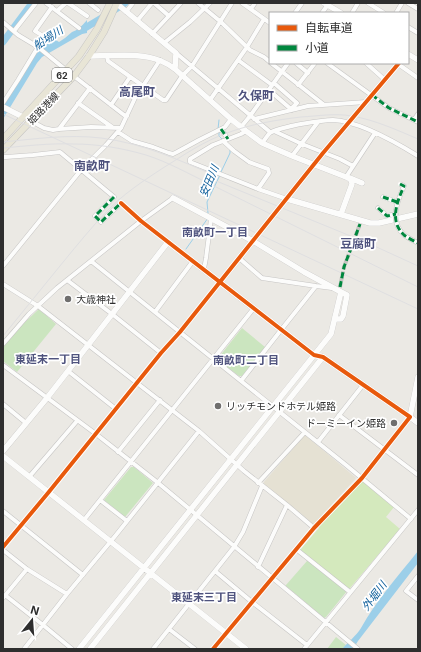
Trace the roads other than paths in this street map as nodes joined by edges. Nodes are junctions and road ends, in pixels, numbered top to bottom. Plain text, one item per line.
1 (36, 3) edge
2 (46, 3) edge
3 (67, 3) edge
4 (89, 3) edge
5 (115, 3) edge
6 (134, 3) edge
7 (153, 3) edge
8 (181, 3) edge
9 (198, 3) edge
10 (210, 3) edge
11 (232, 3) edge
12 (242, 3) edge
13 (255, 3) edge
14 (302, 3) edge
15 (358, 3) edge
16 (368, 3) edge
17 (402, 3) edge
18 (408, 3) edge
19 (327, 4) edge
20 (52, 7) junction
21 (417, 7) edge
22 (204, 8) junction
23 (251, 9) junction
24 (98, 10) dead end
25 (57, 11) junction
26 (126, 12) junction
27 (296, 12) edge
28 (339, 12) edge
29 (353, 12) edge
30 (382, 12) edge
31 (397, 12) edge
32 (87, 16) dead end
33 (169, 16) junction
34 (264, 19) junction
35 (137, 21) junction
36 (3, 22) edge
37 (221, 22) junction
38 (269, 22) edge
39 (79, 28) dead end
40 (409, 28) edge
41 (14, 31) junction
42 (418, 33) edge
43 (152, 34) junction
44 (164, 44) junction
45 (38, 47) junction
46 (247, 47) junction
47 (176, 53) junction
48 (409, 55) edge
49 (89, 56) junction
50 (107, 56) junction
51 (160, 60) junction
52 (238, 60) junction
53 (418, 60) edge
54 (269, 61) edge
55 (273, 64) edge
56 (287, 64) edge
57 (297, 64) edge
58 (314, 64) edge
59 (328, 64) edge
60 (367, 64) edge
61 (398, 64) edge
62 (400, 64) edge
63 (192, 66) junction
64 (175, 69) junction
65 (66, 70) junction
66 (282, 72) junction
67 (308, 73) junction
68 (74, 76) junction
69 (182, 76) junction
70 (130, 77) junction
71 (418, 78) edge
72 (385, 80) junction
73 (273, 84) junction
74 (298, 85) junction
75 (143, 86) junction
76 (90, 88) junction
77 (218, 89) junction
78 (269, 90) junction
79 (372, 95) junction
80 (210, 100) junction
81 (366, 102) junction
82 (3, 103) edge
83 (78, 103) junction
84 (111, 105) junction
85 (323, 105) junction
86 (3, 107) edge
87 (292, 110) junction
88 (418, 114) edge
89 (127, 116) junction
90 (23, 117) junction
91 (252, 118) junction
92 (231, 119) junction
93 (31, 121) junction
94 (416, 121) edge
95 (318, 122) junction
96 (349, 123) junction
97 (112, 127) junction
98 (241, 127) junction
99 (60, 128) junction
100 (221, 129) junction
101 (120, 130) junction
102 (246, 131) junction
103 (272, 132) junction
104 (375, 133) junction
105 (3, 139) edge
106 (226, 140) junction
107 (262, 143) junction
108 (302, 144) junction
109 (3, 150) edge
110 (323, 153) junction
111 (292, 156) junction
112 (418, 156) edge
113 (3, 157) edge
114 (315, 165) junction
115 (353, 166) junction
116 (81, 170) junction
117 (347, 177) junction
118 (362, 183) dead end
119 (400, 184) dead end
120 (258, 189) junction
121 (383, 197) dead end
122 (173, 198) joint
123 (287, 199) junction
124 (397, 202) junction
125 (378, 208) dead end
126 (342, 214) junction
127 (396, 214) junction
128 (418, 214) edge
129 (211, 219) junction
130 (141, 221) junction
131 (168, 242) junction
132 (253, 242) junction
133 (418, 243) edge
134 (239, 258) junction
135 (91, 261) junction
136 (193, 261) junction
137 (3, 266) edge
138 (204, 269) junction
139 (66, 280) junction
140 (220, 282) junction
141 (3, 284) edge
142 (316, 286) junction
143 (332, 288) junction
144 (130, 292) junction
145 (38, 306) junction
146 (254, 308) junction
147 (155, 312) junction
148 (112, 314) junction
149 (281, 330) junction
150 (180, 332) junction
151 (3, 344) edge
152 (88, 345) junction
153 (162, 353) junction
154 (314, 355) junction
155 (323, 357) junction
156 (214, 359) junction
157 (3, 365) edge
158 (68, 371) junction
159 (418, 376) edge
160 (241, 381) junction
161 (137, 383) junction
162 (363, 385) junction
163 (47, 398) junction
164 (160, 400) junction
165 (3, 404) edge
166 (273, 407) junction
167 (116, 409) junction
168 (172, 411) junction
169 (279, 412) junction
170 (339, 415) junction
171 (410, 417) junction
172 (77, 420) junction
173 (26, 423) junction
174 (418, 423) edge
175 (199, 432) junction
176 (305, 432) junction
177 (96, 434) junction
178 (318, 442) junction
179 (384, 449) junction
180 (3, 451) edge
181 (118, 452) junction
182 (3, 456) edge
183 (231, 460) junction
184 (131, 462) junction
185 (237, 465) junction
186 (418, 475) edge
187 (29, 477) junction
188 (362, 478) junction
189 (157, 482) junction
190 (260, 485) junction
191 (48, 493) junction
192 (100, 500) junction
193 (287, 505) junction
194 (191, 510) junction
195 (418, 510) edge
196 (3, 511) edge
197 (197, 515) junction
198 (411, 519) junction
199 (84, 520) junction
200 (127, 521) junction
201 (22, 525) junction
202 (314, 528) junction
203 (111, 542) junction
204 (3, 547) edge
205 (234, 547) junction
206 (296, 549) junction
207 (3, 550) edge
208 (258, 567) junction
209 (144, 568) junction
210 (27, 569) junction
211 (215, 571) junction
212 (151, 573) junction
213 (83, 575) junction
214 (418, 576) edge
215 (272, 578) junction
216 (350, 592) junction
217 (67, 594) junction
218 (4, 597) edge
219 (418, 600) edge
220 (252, 602) junction
221 (189, 604) junction
222 (326, 623) junction
223 (43, 625) junction
224 (168, 629) junction
225 (226, 634) junction
226 (307, 645) junction
227 (24, 649) edge
228 (72, 649) edge
229 (79, 649) edge
230 (90, 649) edge
231 (153, 649) edge
232 (195, 649) edge
233 (213, 649) edge
234 (246, 649) edge
235 (304, 649) edge
236 (358, 649) edge

1 - 41 street
2 - 20 street
3 - 25 street
3 - 32 street
4 - 24 street
5 - 26 street
5 - 49 main road, 姫路港線 / 62
5 - 65 main road, 姫路港線 / 62
6 - 26 street
7 - 33 street
7 - 35 street
8 - 33 street
9 - 22 street
10 - 22 street
11 - 37 street
12 - 23 street
13 - 23 street
14 - 27 street
15 - 29 street
16 - 30 street
17 - 31 street
18 - 21 street
19 - 28 street
20 - 25 street
20 - 45 street
22 - 37 street
22 - 44 street
23 - 34 street
25 - 39 street
26 - 35 street
33 - 43 street
34 - 38 street
34 - 46 street
35 - 43 street
36 - 41 street
37 - 46 street
37 - 63 street
40 - 42 street
41 - 45 street
43 - 44 street
44 - 47 street
45 - 65 street
45 - 82 street
46 - 52 street
46 - 54 street
47 - 63 street
47 - 64 street
48 - 53 street
49 - 50 street
49 - 68 main road, 姫路港線 / 62
50 - 51 street
50 - 70 street
51 - 64 street
51 - 75 street
52 - 73 street
52 - 77 street
55 - 66 street
56 - 66 street
57 - 67 street
58 - 67 street
59 - 79 street
60 - 72 street
61 - 72 street
62 - 71 street
63 - 69 street
63 - 77 street
64 - 69 street
65 - 68 street
65 - 90 main road, 姫路港線 / 62
66 - 73 street
66 - 74 street
67 - 74 street
68 - 76 street
68 - 93 main road, 姫路港線 / 62
69 - 75 street
69 - 80 street
70 - 75 street
70 - 84 street
72 - 79 street
73 - 78 street
73 - 87 street
74 - 85 street
75 - 89 street
76 - 83 street
76 - 84 street
77 - 80 street
77 - 91 street
78 - 87 street
78 - 91 street
79 - 81 street
79 - 94 street
80 - 92 street
81 - 85 street
81 - 96 street
83 - 97 street
83 - 99 street
84 - 89 street
85 - 87 street
86 - 90 street
87 - 91 street
88 - 94 street
89 - 101 street
90 - 105 main road, 姫路港線 / 62
91 - 98 street
91 - 103 street
92 - 98 street
92 - 100 street
93 - 99 street
93 - 109 main road, 姫路港線 / 62
95 - 96 street
95 - 103 street
95 - 108 street
96 - 104 street
96 - 110 street
97 - 99 street
97 - 101 street
98 - 102 street
100 - 101 street
100 - 106 street
101 - 116 street
102 - 106 street
102 - 107 street
103 - 107 street
103 - 108 street
104 - 112 street
104 - 115 street
106 - 120 street
106 - 120 street
107 - 111 street
108 - 110 street
108 - 111 street
110 - 114 street
110 - 115 street
111 - 114 street
113 - 116 street
114 - 117 street
114 - 123 street
115 - 117 street
116 - 130 street, bridge
116 - 137 street
117 - 118 street
117 - 126 street
119 - 124 street, bridge
120 - 123 street
121 - 124 street
122 - 129 street
122 - 130 street
123 - 126 street
123 - 132 street
124 - 127 street, bridge
125 - 127 street
126 - 128 street
127 - 133 street, bridge
129 - 132 street
129 - 138 street
130 - 131 street
130 - 135 street
131 - 136 street
131 - 144 street
132 - 134 street
132 - 143 street
134 - 140 street
134 - 142 street
135 - 139 street
135 - 144 street
136 - 138 street
136 - 147 street
138 - 140 street
139 - 145 street
139 - 148 street
140 - 146 street
140 - 150 street
141 - 145 street
142 - 143 street
142 - 149 street
143 - 154 street
144 - 147 street
144 - 148 street
145 - 151 street
145 - 152 street
146 - 149 street
146 - 156 street
147 - 150 street
148 - 152 street
148 - 153 street
149 - 154 street
149 - 160 street
150 - 153 street
150 - 156 street
152 - 158 street
152 - 161 street
153 - 161 street
154 - 155 street
154 - 166 street
155 - 162 street
155 - 169 street
156 - 160 street
156 - 168 street
157 - 163 street
158 - 163 street
158 - 167 street
159 - 171 street
160 - 166 street
161 - 164 street
161 - 167 street
162 - 170 street
162 - 171 street
163 - 172 street
163 - 173 street
164 - 168 street
164 - 181 street
165 - 173 street
166 - 169 street
166 - 183 street
167 - 177 street
168 - 175 street
168 - 184 street
169 - 176 street
169 - 185 street
170 - 178 street
170 - 179 street
171 - 174 street
171 - 179 street
172 - 177 street
172 - 187 street
173 - 180 street
175 - 183 street
175 - 189 street
176 - 178 street
176 - 190 street
177 - 181 street
177 - 191 street
178 - 188 street
179 - 186 street
179 - 188 street
181 - 184 street
182 - 187 street
183 - 185 street
183 - 194 street
184 - 189 street
184 - 192 street
185 - 190 street
185 - 197 street
187 - 191 street
188 - 198 street
188 - 202 street
189 - 194 street
189 - 200 street
190 - 193 street
190 - 205 street
191 - 199 street
191 - 201 street
192 - 199 street
192 - 200 street
193 - 202 street
193 - 208 street
194 - 197 street
194 - 209 street
195 - 198 street
196 - 201 street
197 - 205 street
197 - 212 street
198 - 216 street
199 - 203 street
200 - 203 street
201 - 204 street
201 - 213 street
202 - 206 street
203 - 209 street
203 - 213 street
205 - 208 street
205 - 211 street
206 - 215 street
206 - 216 street
207 - 210 street
208 - 215 street
209 - 212 street
209 - 229 street
210 - 217 street
210 - 218 street
211 - 220 street
211 - 221 street
212 - 221 street
212 - 230 street
213 - 217 street
214 - 219 street
215 - 220 street
215 - 222 street
216 - 222 street
217 - 223 street
218 - 223 street
220 - 225 street
220 - 226 street
221 - 224 street
221 - 225 street
222 - 226 street
222 - 236 street
223 - 227 street
223 - 228 street
224 - 231 street
224 - 232 street
225 - 233 street
225 - 234 street
226 - 235 street

